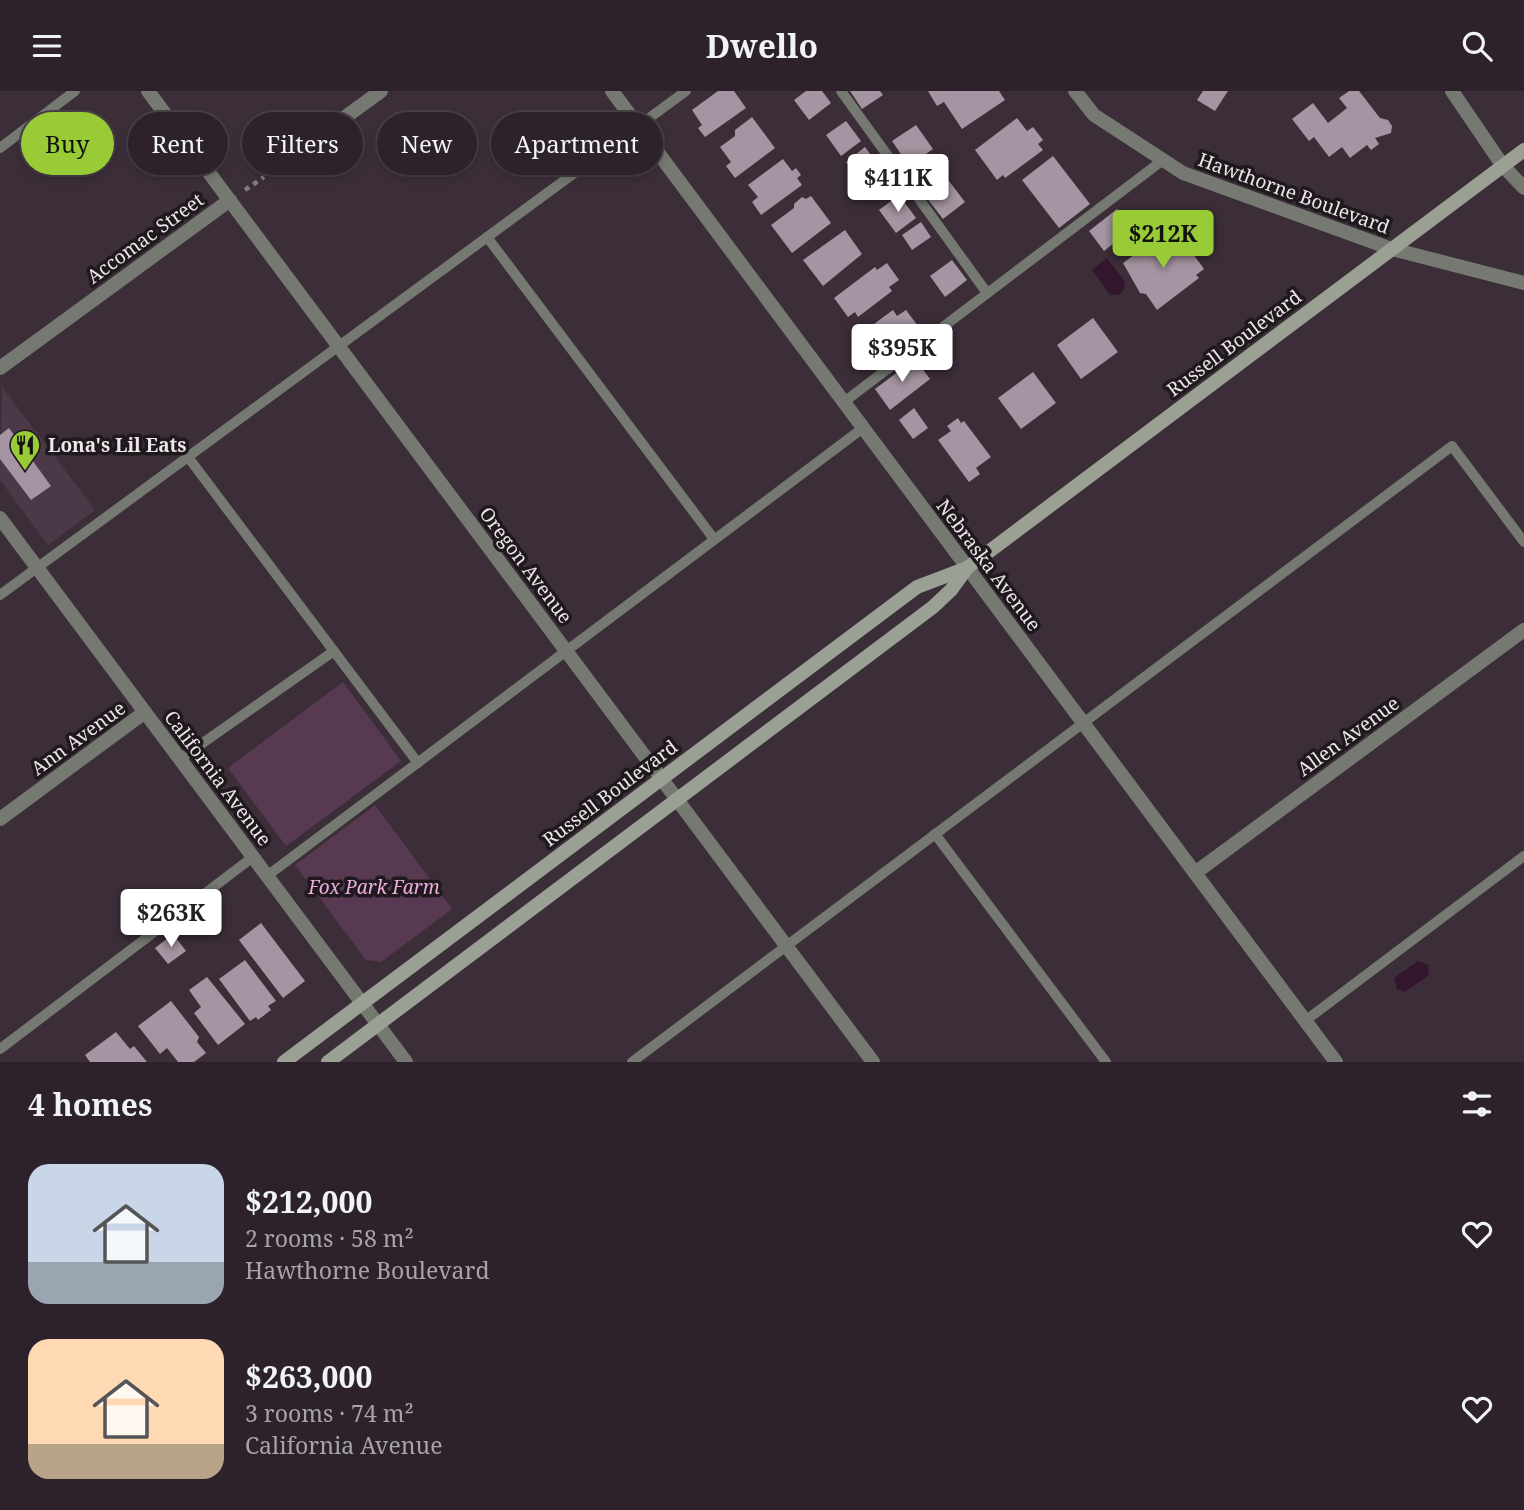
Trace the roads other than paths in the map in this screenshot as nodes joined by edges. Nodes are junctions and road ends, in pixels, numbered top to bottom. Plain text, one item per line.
1 (75, 91) edge
2 (148, 91) edge
3 (380, 91) edge
4 (612, 91) edge
5 (686, 91) edge
6 (841, 91) edge
7 (1075, 91) edge
8 (1452, 91) edge
9 (351, 112) edge
10 (628, 112) edge
11 (657, 112) edge
12 (0, 148) edge
13 (1524, 150) edge
14 (663, 159) edge
15 (1163, 160) junction
16 (1503, 166) junction
17 (571, 175) edge
18 (1524, 188) edge
19 (230, 200) junction
20 (487, 237) junction
21 (1392, 249) junction
22 (1524, 282) edge
23 (987, 293) junction
24 (338, 345) junction
25 (0, 368) edge
26 (844, 402) junction
27 (863, 428) junction
28 (188, 457) junction
29 (0, 518) edge
30 (714, 540) junction
31 (1524, 542) edge
32 (37, 568) junction
33 (967, 568) junction
34 (0, 595) edge
35 (1524, 630) edge
36 (566, 650) junction
37 (334, 652) junction
38 (145, 712) junction
39 (1083, 723) junction
40 (180, 759) junction
41 (418, 763) junction
42 (661, 779) junction
43 (677, 799) junction
44 (0, 819) edge
45 (935, 834) junction
46 (1524, 856) edge
47 (253, 857) junction
48 (1195, 873) junction
49 (267, 876) junction
50 (786, 946) junction
51 (362, 1003) junction
52 (1305, 1021) junction
53 (378, 1025) junction
54 (0, 1049) edge
55 (637, 1061) edge
56 (284, 1062) edge
57 (328, 1062) edge
58 (406, 1062) edge
59 (873, 1062) edge
60 (1106, 1062) edge
61 (1336, 1062) edge

1 - 12 lane
2 - 19 street, Oregon Avenue
3 - 9 street
4 - 10 street, Nebraska Avenue
5 - 11 lane
6 - 23 lane
7 - 15 street, Hawthorne Boulevard
8 - 16 street
13 - 16 main road, Russell Boulevard
14 - 26 street, Nebraska Avenue
15 - 21 street, Hawthorne Boulevard
15 - 23 lane
16 - 18 street
16 - 21 main road, Russell Boulevard
17 - 20 lane
19 - 24 street, Oregon Avenue
19 - 25 street, Accomac Street
20 - 24 lane
20 - 30 lane
21 - 22 street, Hawthorne Boulevard
21 - 33 main road, Russell Boulevard
23 - 26 lane
24 - 28 lane
24 - 36 street, Oregon Avenue
26 - 27 street, Nebraska Avenue
27 - 30 lane
27 - 33 street, Nebraska Avenue
28 - 32 lane
28 - 37 lane
29 - 32 street, California Avenue
30 - 36 lane
31 - 39 lane
32 - 34 lane
32 - 38 street, California Avenue
33 - 39 street, Nebraska Avenue
33 - 42 main road, Russell Boulevard
33 - 43 main road, Russell Boulevard
35 - 48 street, Allen Avenue
36 - 41 lane
36 - 42 street, Oregon Avenue
37 - 40 lane
37 - 41 lane
38 - 40 street, California Avenue
38 - 44 street, Ann Avenue
39 - 45 lane
39 - 48 street, Nebraska Avenue
40 - 47 street, California Avenue
41 - 49 lane
42 - 43 street, Oregon Avenue
42 - 51 main road, Russell Boulevard
43 - 50 street, Oregon Avenue
43 - 53 main road, Russell Boulevard
45 - 50 lane
45 - 60 lane
46 - 52 lane
47 - 49 street, California Avenue
47 - 54 lane
48 - 52 street, Nebraska Avenue
49 - 51 street, California Avenue
50 - 55 lane
50 - 59 street, Oregon Avenue
51 - 53 street, California Avenue
51 - 56 main road, Russell Boulevard
52 - 61 street, Nebraska Avenue
53 - 57 main road, Russell Boulevard
53 - 58 street, California Avenue

